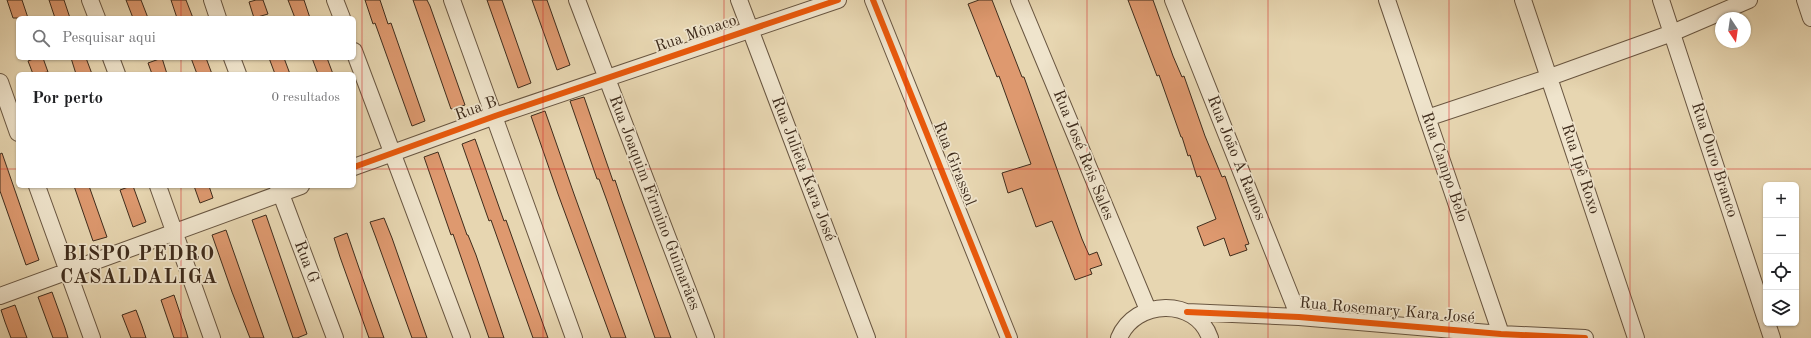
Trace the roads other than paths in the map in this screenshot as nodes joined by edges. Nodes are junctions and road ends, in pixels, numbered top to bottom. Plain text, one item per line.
1 (90, 0) edge
2 (212, 0) edge
3 (335, 0) edge
4 (452, 0) edge
5 (577, 0) edge
6 (739, 0) edge
7 (838, 0) edge
8 (874, 0) edge
9 (1019, 0) edge
10 (1173, 0) edge
11 (1387, 0) edge
12 (1524, 0) edge
13 (1661, 0) edge
14 (1748, 0) edge
15 (1805, 0) edge
16 (96, 16) edge
17 (217, 16) edge
18 (341, 16) edge
19 (1811, 18) edge
20 (751, 29) junction
21 (1672, 33) junction
22 (356, 56) edge
23 (112, 60) edge
24 (233, 60) edge
25 (116, 72) edge
26 (237, 72) edge
27 (607, 78) junction
28 (1550, 78) junction
29 (0, 82) edge
30 (495, 116) junction
31 (1427, 118) junction
32 (16, 127) edge
33 (393, 153) junction
34 (356, 166) edge
35 (38, 188) edge
36 (159, 188) edge
37 (290, 188) edge
38 (279, 190) edge
39 (174, 232) junction
40 (67, 271) junction
41 (0, 296) edge
42 (1148, 310) junction
43 (1763, 311) edge
44 (1187, 312) junction
45 (1299, 317) junction
46 (1768, 326) edge
47 (1501, 334) junction
48 (92, 338) edge
49 (212, 338) edge
50 (334, 338) edge
51 (462, 338) edge
52 (574, 338) edge
53 (706, 338) edge
54 (867, 338) edge
55 (1009, 338) edge
56 (1119, 338) edge
57 (1210, 338) edge
58 (1585, 338) edge
59 (1636, 338) edge
60 (1772, 338) edge

1 - 16 street
2 - 17 street
3 - 18 street
4 - 30 street
5 - 27 street, Rua Joaquim Firmino Guimarães
6 - 20 street, Rua Julieta Kara José
7 - 20 street, Rua Mônaco
8 - 55 street, Rua Girassol
9 - 42 street, Rua José Reis Sales
10 - 45 street, Rua João A Ramos
11 - 31 street, Rua Campo Belo
12 - 28 street, Rua Ipê Roxo
13 - 21 street, Rua Ouro Branco
14 - 21 street
15 - 19 street
20 - 27 street, Rua Mônaco
20 - 54 street, Rua Julieta Kara José
21 - 28 street
21 - 43 street, Rua Ouro Branco
22 - 33 street
23 - 25 street
24 - 26 street
27 - 30 street, Rua B
27 - 53 street, Rua Joaquim Firmino Guimarães
28 - 31 street
28 - 59 street, Rua Ipê Roxo
29 - 32 street
30 - 33 street, Rua B
30 - 52 street
31 - 47 street, Rua Campo Belo
33 - 34 street, Rua B
33 - 51 street
35 - 40 street
36 - 39 street
37 - 38 street
38 - 39 street
38 - 50 street, Rua G
39 - 40 street
39 - 49 street
40 - 41 street
40 - 48 street
42 - 44 street, Rua Rosemary Kara José
42 - 56 street, Rua Rosemary Kara José
44 - 45 street, Rua Rosemary Kara José
44 - 57 street, Rua Rosemary Kara José
45 - 47 street, Rua Rosemary Kara José
46 - 60 street
47 - 58 street, Rua Rosemary Kara José

